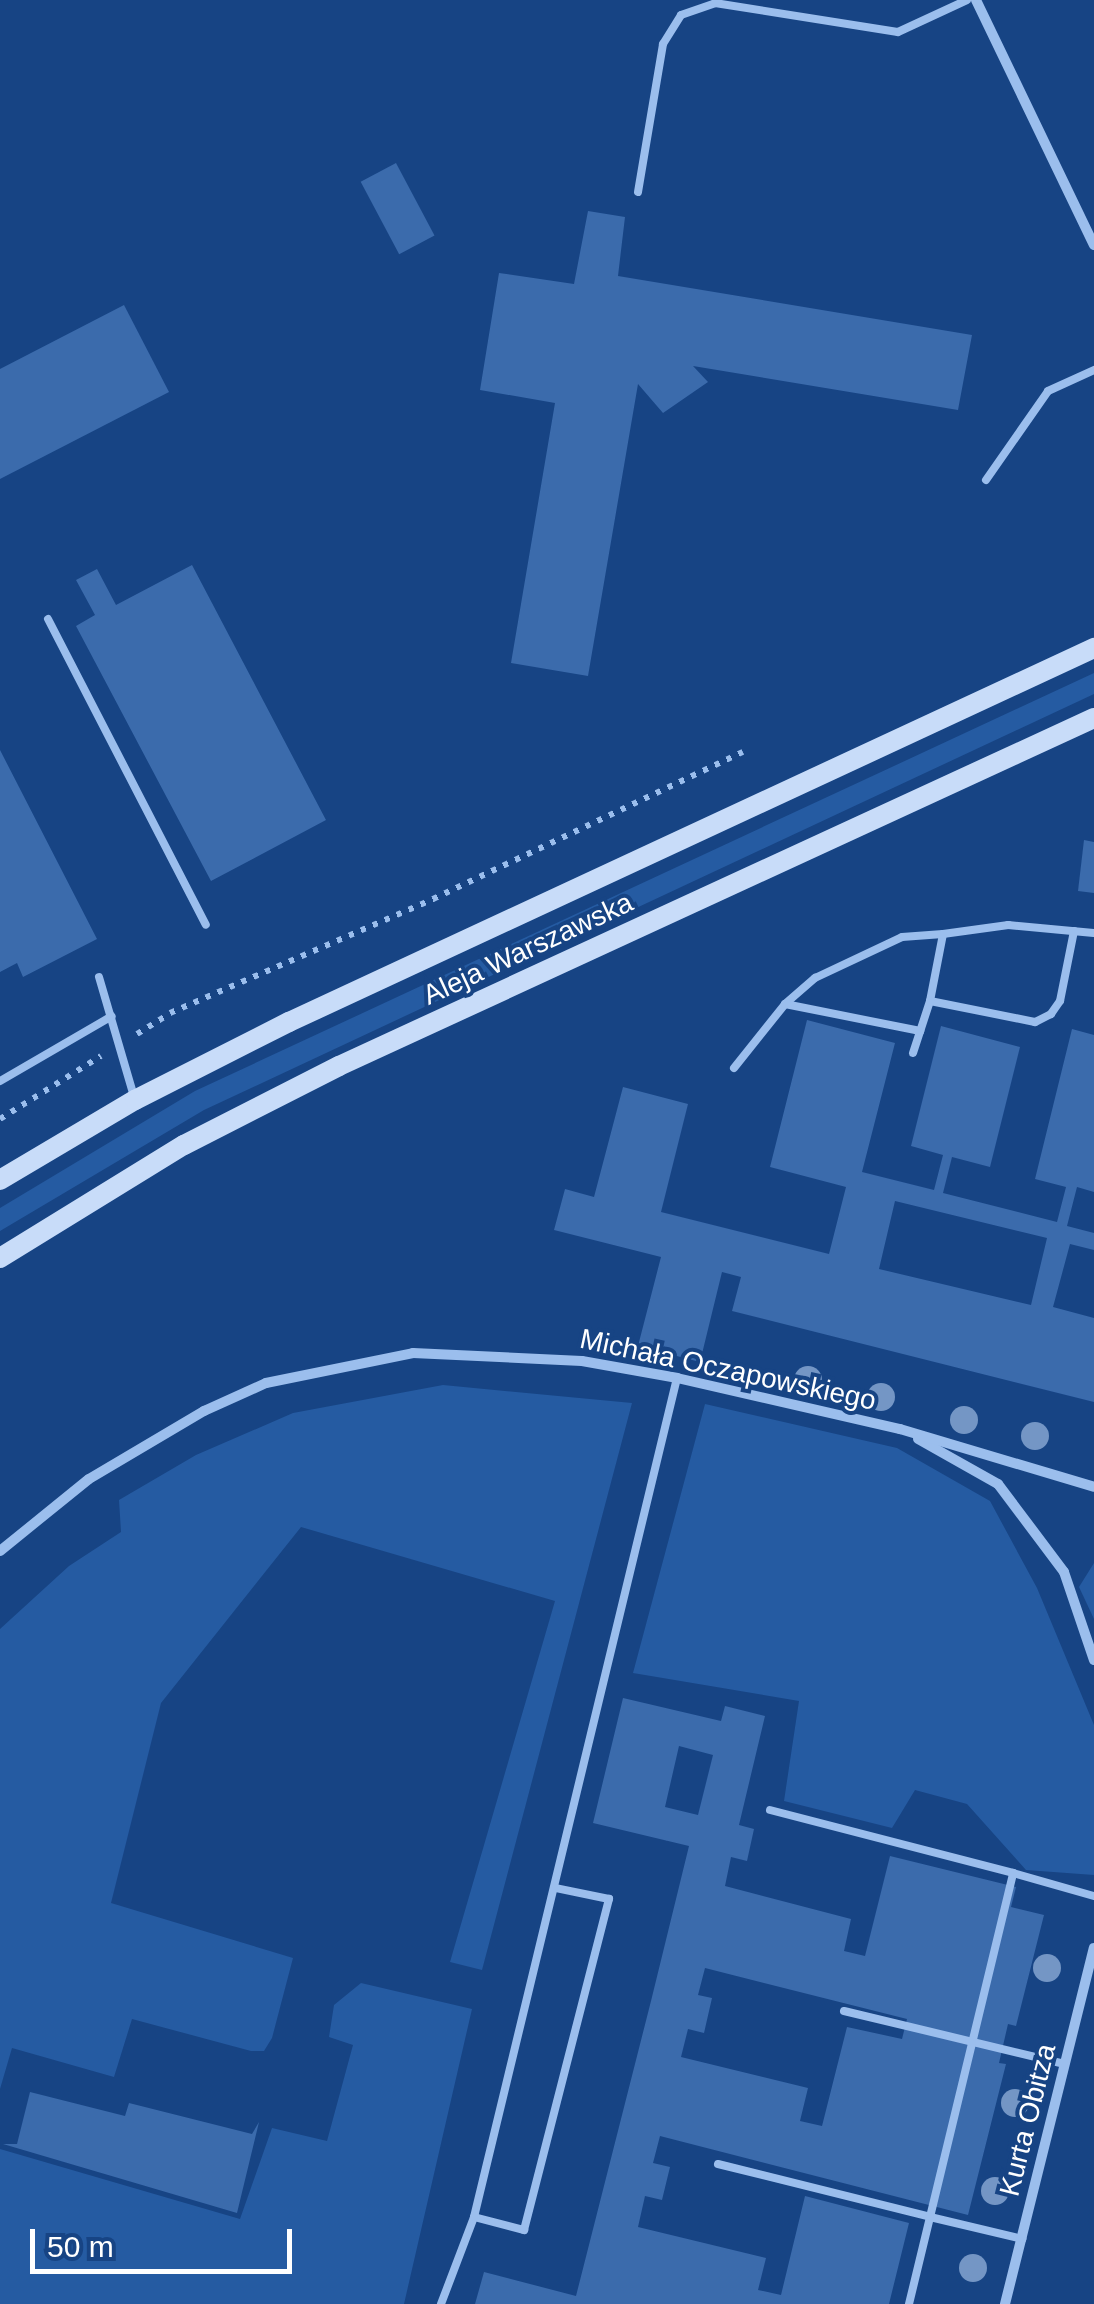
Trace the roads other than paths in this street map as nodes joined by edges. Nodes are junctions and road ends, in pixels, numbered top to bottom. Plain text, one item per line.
1 (967, 0) edge
2 (976, 0) edge
3 (638, 192) dead end
4 (1094, 245) edge
5 (1094, 370) edge
6 (986, 480) dead end
7 (48, 619) dead end
8 (1094, 648) edge
9 (1094, 718) edge
10 (206, 925) dead end
11 (1074, 931) junction
12 (1094, 932) edge
13 (943, 934) junction
14 (99, 977) dead end
15 (930, 1001) junction
16 (784, 1004) junction
17 (112, 1016) junction
18 (920, 1031) junction
19 (913, 1053) dead end
20 (734, 1068) dead end
21 (0, 1081) edge
22 (135, 1100) junction
23 (0, 1180) edge
24 (0, 1258) edge
25 (677, 1378) junction
26 (900, 1429) junction
27 (1094, 1487) edge
28 (0, 1551) edge
29 (1094, 1660) edge
30 (770, 1810) dead end
31 (1013, 1873) junction
32 (556, 1888) junction
33 (1094, 1896) edge
34 (1094, 1948) edge
35 (844, 2011) dead end
36 (972, 2042) junction
37 (1065, 2064) junction
38 (718, 2164) dead end
39 (474, 2217) junction
40 (930, 2217) junction
41 (1022, 2239) junction
42 (441, 2304) edge
43 (910, 2304) edge
44 (1006, 2304) edge

1 - 3 lane
2 - 4 street
5 - 6 lane
7 - 10 lane
8 - 22 main road, Aleja Warszawska
9 - 24 main road, Aleja Warszawska
11 - 12 lane
11 - 13 lane
11 - 15 lane
13 - 15 lane
13 - 16 lane
14 - 17 lane
15 - 18 lane
16 - 18 lane
16 - 20 lane
17 - 21 lane
17 - 22 lane
18 - 19 lane
22 - 23 main road, Aleja Warszawska
25 - 26 street, Michała Oczapowskiego
25 - 28 street, Michała Oczapowskiego
25 - 32 lane
26 - 27 street, Michała Oczapowskiego
26 - 29 street, Michała Oczapowskiego
30 - 31 lane
31 - 33 lane
31 - 36 lane
32 - 39 lane
32 - 39 lane
34 - 37 street, Kurta Obitza
35 - 36 lane
36 - 37 lane
36 - 40 lane
37 - 41 street, Kurta Obitza
38 - 40 lane
39 - 42 lane
40 - 41 lane
40 - 43 lane
41 - 44 street, Kurta Obitza

